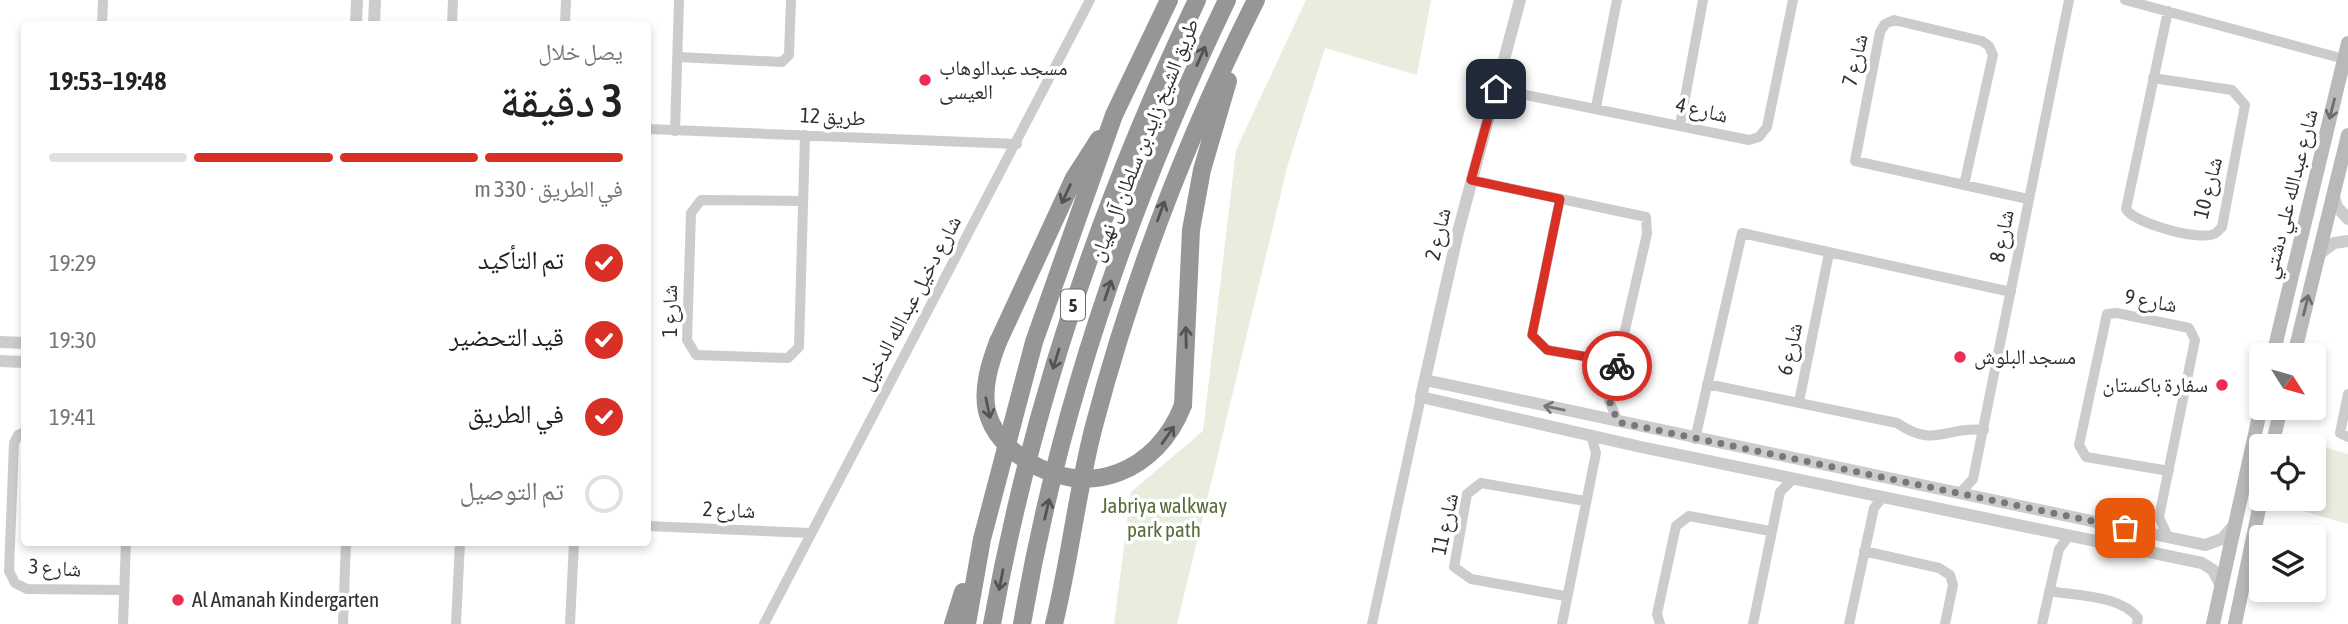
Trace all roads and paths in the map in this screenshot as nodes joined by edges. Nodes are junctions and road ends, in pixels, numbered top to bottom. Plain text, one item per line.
1 (103, 0) edge
2 (453, 0) edge
3 (566, 0) edge
4 (679, 0) edge
5 (791, 0) edge
6 (1090, 0) edge
7 (1169, 0) edge
8 (1197, 0) edge
9 (1227, 0) edge
10 (1258, 0) edge
11 (1520, 0) edge
12 (1616, 0) edge
13 (1703, 0) edge
14 (1793, 0) edge
15 (2069, 0) edge
16 (2125, 0) edge
17 (2168, 11) junction
18 (357, 12) edge
19 (375, 12) edge
20 (102, 21) edge
21 (453, 21) edge
22 (565, 21) edge
23 (2348, 43) edge
24 (678, 57) junction
25 (2344, 59) junction
26 (2154, 78) junction
27 (1496, 89) junction
28 (1596, 107) junction
29 (1114, 115) junction
30 (1680, 125) junction
31 (651, 129) edge
32 (675, 131) junction
33 (805, 135) junction
34 (2348, 135) edge
35 (1017, 144) junction
36 (1471, 180) junction
37 (1964, 185) junction
38 (2333, 194) junction
39 (1560, 199) junction
40 (2028, 200) junction
41 (803, 201) junction
42 (2348, 219) edge
43 (2348, 242) edge
44 (1829, 253) junction
45 (2318, 255) junction
46 (2011, 292) junction
47 (1050, 300) junction
48 (0, 342) edge
49 (21, 343) edge
50 (2276, 343) edge
51 (2297, 343) edge
52 (0, 361) edge
53 (21, 362) edge
54 (1617, 362) junction
55 (1425, 380) junction
56 (1707, 384) junction
57 (2348, 394) edge
58 (1421, 397) junction
59 (1609, 400) junction
60 (1799, 402) junction
61 (1592, 416) junction
62 (2258, 420) edge
63 (2276, 420) edge
64 (2278, 420) edge
65 (1618, 422) junction
66 (2277, 425) junction
67 (1984, 430) junction
68 (21, 434) edge
69 (2275, 434) edge
70 (1591, 435) junction
71 (2348, 438) edge
72 (1609, 439) junction
73 (1695, 439) junction
74 (1641, 447) junction
75 (1738, 448) junction
76 (1595, 453) junction
77 (1755, 470) junction
78 (2169, 471) junction
79 (1770, 473) junction
80 (1867, 476) junction
81 (1794, 478) junction
82 (1973, 479) junction
83 (1780, 492) junction
84 (1959, 494) junction
85 (1984, 499) junction
86 (1585, 502) junction
87 (1017, 503) junction
88 (1878, 503) junction
89 (1911, 503) junction
90 (2009, 505) junction
91 (2259, 511) edge
92 (2159, 517) junction
93 (2236, 522) junction
94 (2107, 524) junction
95 (651, 526) edge
96 (2028, 528) junction
97 (1770, 531) junction
98 (2144, 531) junction
99 (810, 533) junction
100 (2053, 533) junction
101 (2069, 536) junction
102 (2168, 537) junction
103 (982, 540) junction
104 (2094, 540) junction
105 (2184, 540) junction
106 (126, 546) edge
107 (346, 546) edge
108 (460, 546) edge
109 (574, 546) edge
110 (2059, 549) junction
111 (1864, 551) junction
112 (2221, 586) junction
113 (124, 590) junction
114 (2049, 591) junction
115 (1061, 596) junction
116 (1565, 596) junction
117 (122, 624) edge
118 (343, 624) edge
119 (456, 624) edge
120 (570, 624) edge
121 (764, 624) edge
122 (953, 624) edge
123 (967, 624) edge
124 (992, 624) edge
125 (1022, 624) edge
126 (1054, 624) edge
127 (1061, 624) edge
128 (1372, 624) edge
129 (1562, 624) edge
130 (1660, 624) edge
131 (1753, 624) edge
132 (1849, 624) edge
133 (1945, 624) edge
134 (2042, 624) edge
135 (2137, 624) edge
136 (2213, 624) edge
137 (2235, 624) edge

1 - 20 street
2 - 21 street
3 - 22 street
4 - 24 street
5 - 24 street
6 - 35 street, شارع دخيل عبدالله الدخيل
7 - 29 highway
8 -> 87 highway, طريق الشيخ زايد بن سلطان آل نهيان / 5
125 -> 9 highway, طريق الشيخ زايد بن سلطان آل نهيان / 5
29 -> 10 highway, bridge
115 -> 10 highway
11 - 27 street, شارع 2
12 - 28 street
13 - 30 street
14 - 30 street, شارع 4
15 - 40 street, شارع 8
16 - 17 street
17 - 25 street
17 - 26 street, شارع 10
18 - 19 street
23 - 25 main road, شارع عبدالله علي دشتي
24 - 32 street
25 -> 50 main road, شارع عبدالله علي دشتي
26 - 26 street, شارع 10
27 - 28 street, شارع 4
27 - 36 street, شارع 2
28 - 30 street, شارع 4
29 - 47 highway
31 - 32 street, طريق 12
32 - 33 street, طريق 12
33 - 35 street, طريق 12
33 - 41 street, شارع 1
34 - 38 main road, شارع عبدالله علي دشتي
35 - 99 street, شارع دخيل عبدالله الدخيل
36 - 39 street
36 - 55 street, شارع 2
37 - 37 street, شارع 7
37 - 40 street, شارع 7
38 - 42 street
38 - 45 main road, شارع عبدالله علي دشتي
39 - 54 street
39 - 54 street
40 - 46 street, شارع 8
41 - 41 street, شارع 1
43 - 45 street
44 - 46 street
44 - 56 street
44 - 60 street, شارع 6
51 -> 45 main road, شارع عبدالله علي دشتي
46 - 67 street, شارع 8
47 - 87 highway
47 - 103 highway
48 - 49 street
52 - 53 street
54 - 59 street
55 - 58 street, شارع 2
61 -> 55 street
56 - 60 street, شارع 6
56 - 73 street
57 - 71 street
58 - 70 street
58 - 128 street
59 - 61 street
59 - 65 street
60 - 67 street
61 - 65 street
62 - 93 main road
63 - 66 main road
64 - 66 main road
65 - 73 street
66 - 69 main road
67 - 82 street, شارع 8
68 - 113 street, شارع 3
70 - 72 street
70 - 76 street
72 - 74 street
72 - 76 street
73 - 75 street
74 - 75 street
74 - 77 street
75 - 80 street
76 - 86 street
77 - 79 street
77 - 80 street
78 - 78 street, شارع 9
78 - 92 street, شارع 9
79 - 81 street
79 - 83 street
80 - 84 street
81 - 83 street
81 - 88 street
82 - 84 street
82 - 85 street
83 - 97 street
84 - 85 street
85 - 90 street
86 - 116 street
86 - 116 street, شارع 11
87 -> 124 highway, طريق الشيخ زايد بن سلطان آل نهيان / 5
88 - 89 street
88 - 111 street
89 - 90 street
89 - 96 street
90 - 94 street
91 - 137 main road
92 - 98 street
92 - 102 street
93 - 105 street
93 - 112 main road
94 - 96 street
94 - 98 street
95 - 99 street, شارع 2
96 - 100 street
97 - 130 street
97 - 131 street
98 - 102 street
99 - 121 street, شارع دخيل عبدالله الدخيل
100 - 101 street
100 - 110 street
101 - 104 street
101 - 110 street
102 - 105 street
103 - 122 highway
103 - 123 highway
104 - 105 street
104 - 112 street
106 - 113 street
107 - 118 street
108 - 119 street
109 - 120 street
110 - 114 street
111 - 132 street
111 - 133 street
112 - 136 main road
113 - 117 street
114 - 134 street
114 - 135 street
115 - 126 highway
115 - 127 highway
116 - 129 street

